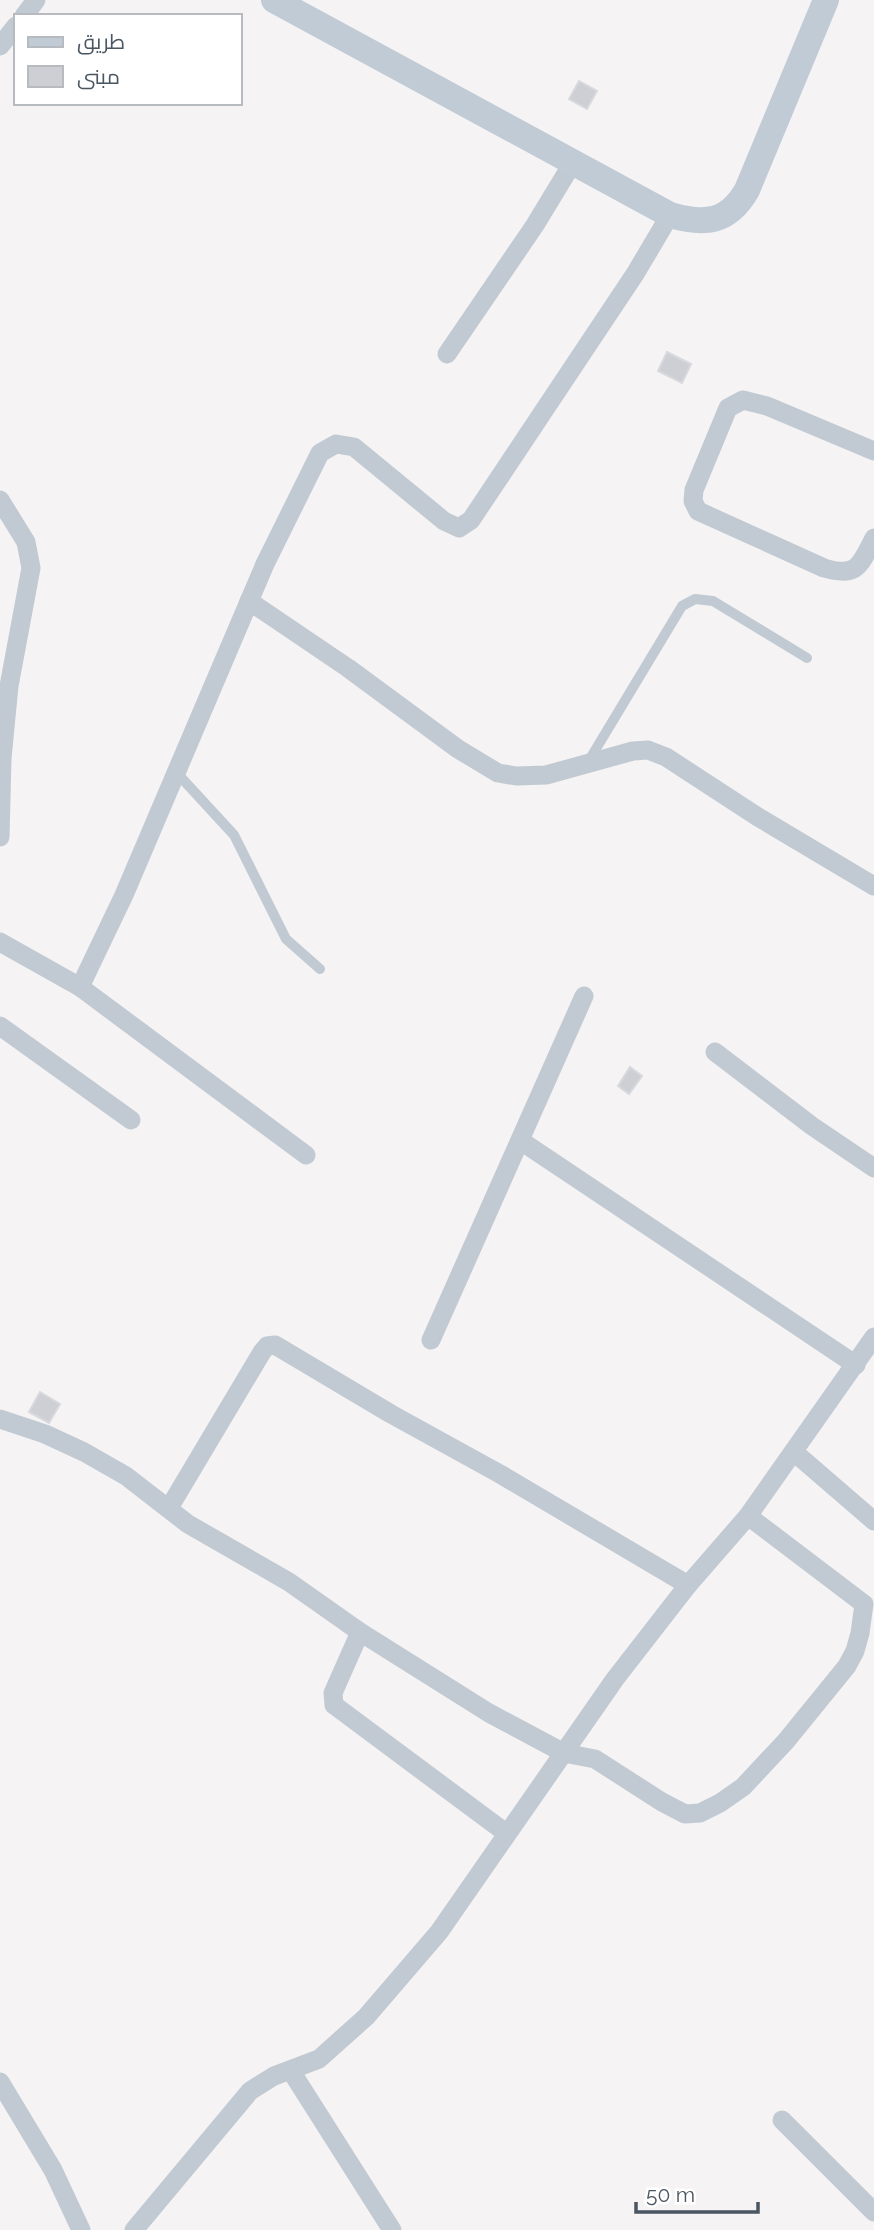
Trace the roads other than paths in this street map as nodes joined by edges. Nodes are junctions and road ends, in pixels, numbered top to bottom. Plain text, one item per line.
1 (274, 0) edge
2 (826, 0) edge
3 (14, 28) edge
4 (0, 46) edge
5 (572, 164) junction
6 (670, 215) junction
7 (447, 354) dead end
8 (874, 451) edge
9 (0, 500) edge
10 (874, 538) edge
11 (249, 601) junction
12 (807, 658) dead end
13 (586, 765) junction
14 (175, 772) junction
15 (0, 836) edge
16 (874, 886) edge
17 (0, 942) edge
18 (320, 969) dead end
19 (80, 987) junction
20 (584, 996) dead end
21 (0, 1026) edge
22 (715, 1052) dead end
23 (131, 1120) dead end
24 (521, 1141) junction
25 (306, 1155) dead end
26 (874, 1168) edge
27 (431, 1340) dead end
28 (868, 1352) edge
29 (0, 1419) edge
30 (794, 1452) junction
31 (169, 1508) junction
32 (748, 1516) junction
33 (874, 1521) edge
34 (688, 1585) junction
35 (360, 1632) junction
36 (564, 1753) junction
37 (506, 1833) junction
38 (291, 2070) junction
39 (0, 2082) edge
40 (782, 2120) dead end
41 (874, 2212) edge
42 (81, 2230) edge
43 (134, 2230) edge
44 (392, 2230) edge

1 - 5 street
2 - 6 street
3 - 4 street
5 - 6 street
5 - 7 street
6 - 11 street
8 - 10 street
9 - 15 street
11 - 13 street
11 - 14 street
12 - 13 lane
13 - 16 street
14 - 18 lane
14 - 19 street
17 - 19 street
19 - 25 street
20 - 24 street
21 - 23 street
22 - 26 street
24 - 27 street
24 - 28 street
28 - 30 street
29 - 31 street
30 - 32 street
30 - 33 street
31 - 34 street
31 - 35 street
32 - 34 street
32 - 36 street
34 - 36 street
35 - 36 street
35 - 37 street
36 - 37 street
37 - 38 street
38 - 43 street
38 - 44 street
39 - 42 street
40 - 41 street

